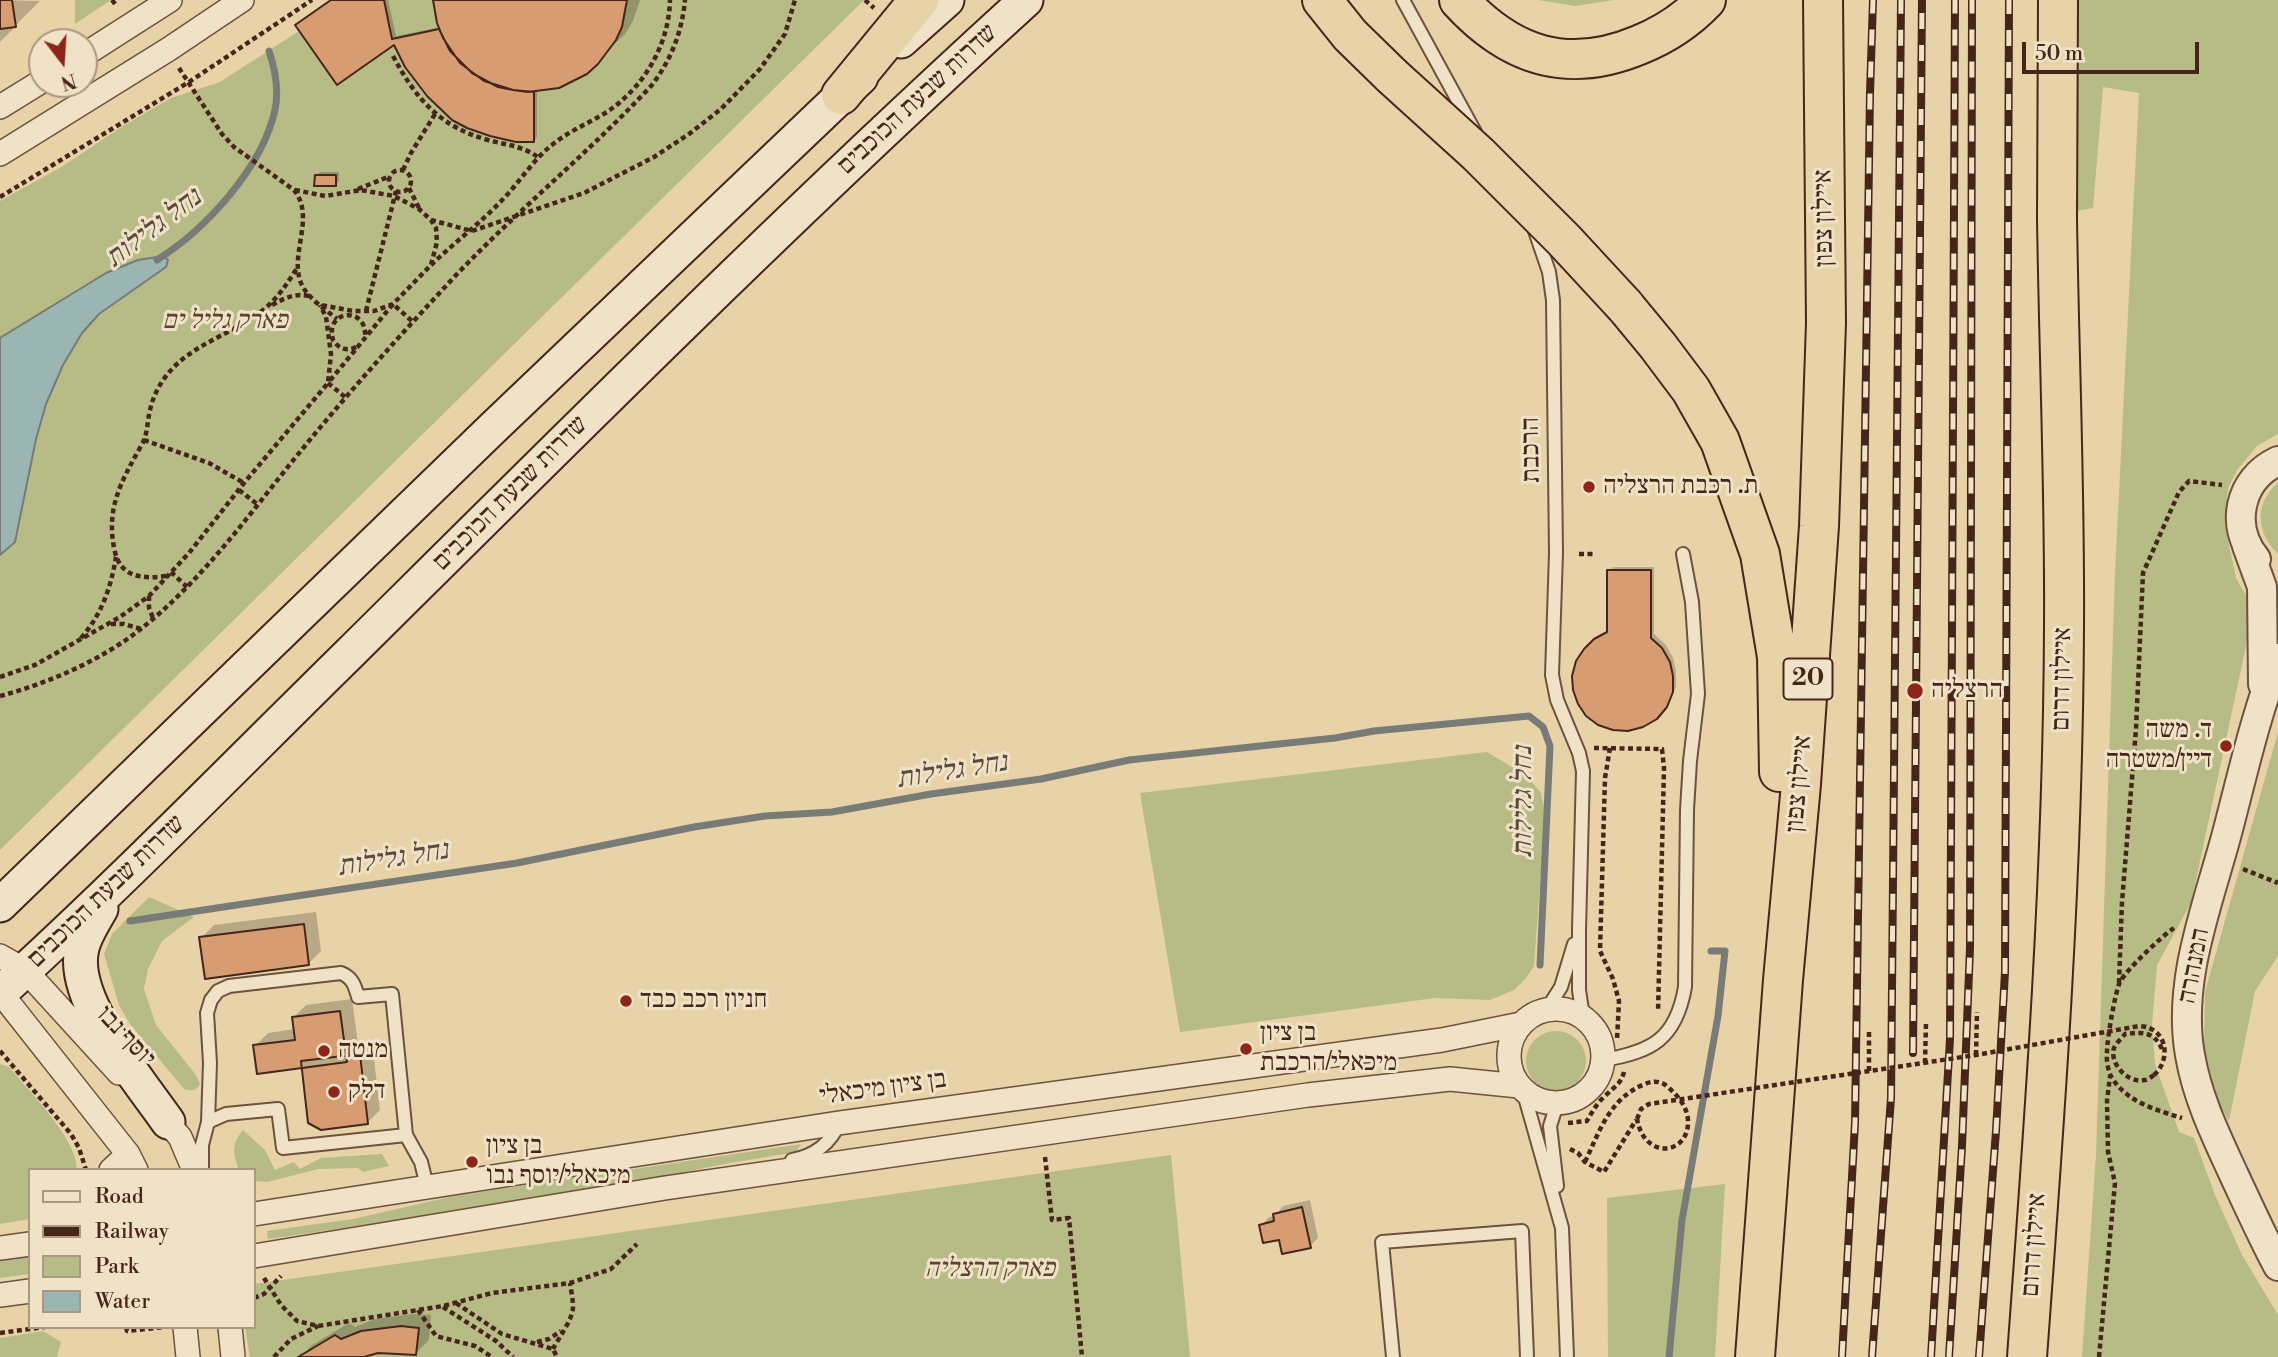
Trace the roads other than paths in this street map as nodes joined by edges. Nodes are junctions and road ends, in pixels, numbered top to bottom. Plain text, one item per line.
1 (170, 0) edge
2 (242, 0) edge
3 (919, 0) edge
4 (947, 0) edge
5 (1027, 0) edge
6 (1322, 0) edge
7 (1404, 0) edge
8 (1459, 0) edge
9 (1706, 0) edge
10 (1823, 0) edge
11 (2058, 0) edge
12 (98, 46) edge
13 (28, 90) edge
14 (841, 95) junction
15 (0, 107) edge
16 (0, 154) edge
17 (2277, 460) edge
18 (2246, 546) junction
19 (1683, 554) dead end
20 (2278, 575) edge
21 (2278, 658) edge
22 (2262, 697) junction
23 (124, 876) junction
24 (0, 905) edge
25 (1579, 930) junction
26 (13, 963) edge
27 (1783, 980) junction
28 (0, 993) edge
29 (1547, 1009) junction
30 (1583, 1017) junction
31 (1521, 1024) junction
32 (1612, 1059) junction
33 (1521, 1088) junction
34 (1553, 1115) junction
35 (168, 1122) junction
36 (208, 1122) junction
37 (839, 1123) junction
38 (808, 1127) junction
39 (406, 1135) junction
40 (824, 1146) junction
41 (867, 1159) junction
42 (132, 1162) edge
43 (116, 1168) edge
44 (193, 1168) edge
45 (202, 1168) edge
46 (427, 1186) junction
47 (665, 1188) junction
48 (256, 1214) edge
49 (1560, 1218) junction
50 (257, 1264) edge
51 (2278, 1266) edge
52 (28, 1291) edge
53 (0, 1295) edge
54 (185, 1329) edge
55 (230, 1329) edge
56 (188, 1357) edge
57 (233, 1357) edge
58 (1394, 1357) edge
59 (1527, 1357) edge
60 (1567, 1357) edge
61 (1755, 1357) edge
62 (2026, 1357) edge

1 - 12 street
2 - 16 street
3 - 14 highway
4 - 14 main road, שדרות שבעת הכוכבים
5 - 23 main road, שדרות שבעת הכוכבים
6 - 27 highway, bridge
7 - 25 lane, הרכבת
8 - 9 highway
10 - 27 highway, איילון צפון / 20
11 - 62 highway, איילון דרום
13 - 15 street
14 - 24 main road, שדרות שבעת הכוכבים
17 - 18 street, המנהרה
18 - 20 street
18 - 22 street, המנהרה
19 - 32 lane
21 - 22 street, המנהרה
22 - 51 street, המנהרה
23 - 26 main road, שדרות שבעת הכוכבים
23 - 35 main road
25 - 29 lane, הרכבת
25 - 30 lane, הרכבת
26 - 28 main road, שדרות שבעת הכוכבים
26 - 35 street, יוסף נבו
27 - 61 highway, איילון צפון / 20
28 - 42 street
29 - 30 street
29 - 31 street
30 - 32 street
31 - 33 street
31 - 37 street, בן ציון מיכאלי
32 - 34 street
33 - 34 street
33 - 41 street
33 - 49 lane
34 - 49 lane
35 - 44 street, יוסף נבו
36 - 39 lane
36 - 39 lane
36 - 45 lane
37 - 38 street, בן ציון מיכאלי
37 - 40 lane
38 - 40 lane
38 - 46 street, בן ציון מיכאלי
39 - 46 lane
40 - 41 lane
40 - 47 lane
41 - 47 street
42 - 43 street
46 - 48 street, בן ציון מיכאלי
47 - 50 street
49 - 60 lane
52 - 53 street
54 - 56 street
55 - 57 street
58 - 59 lane

